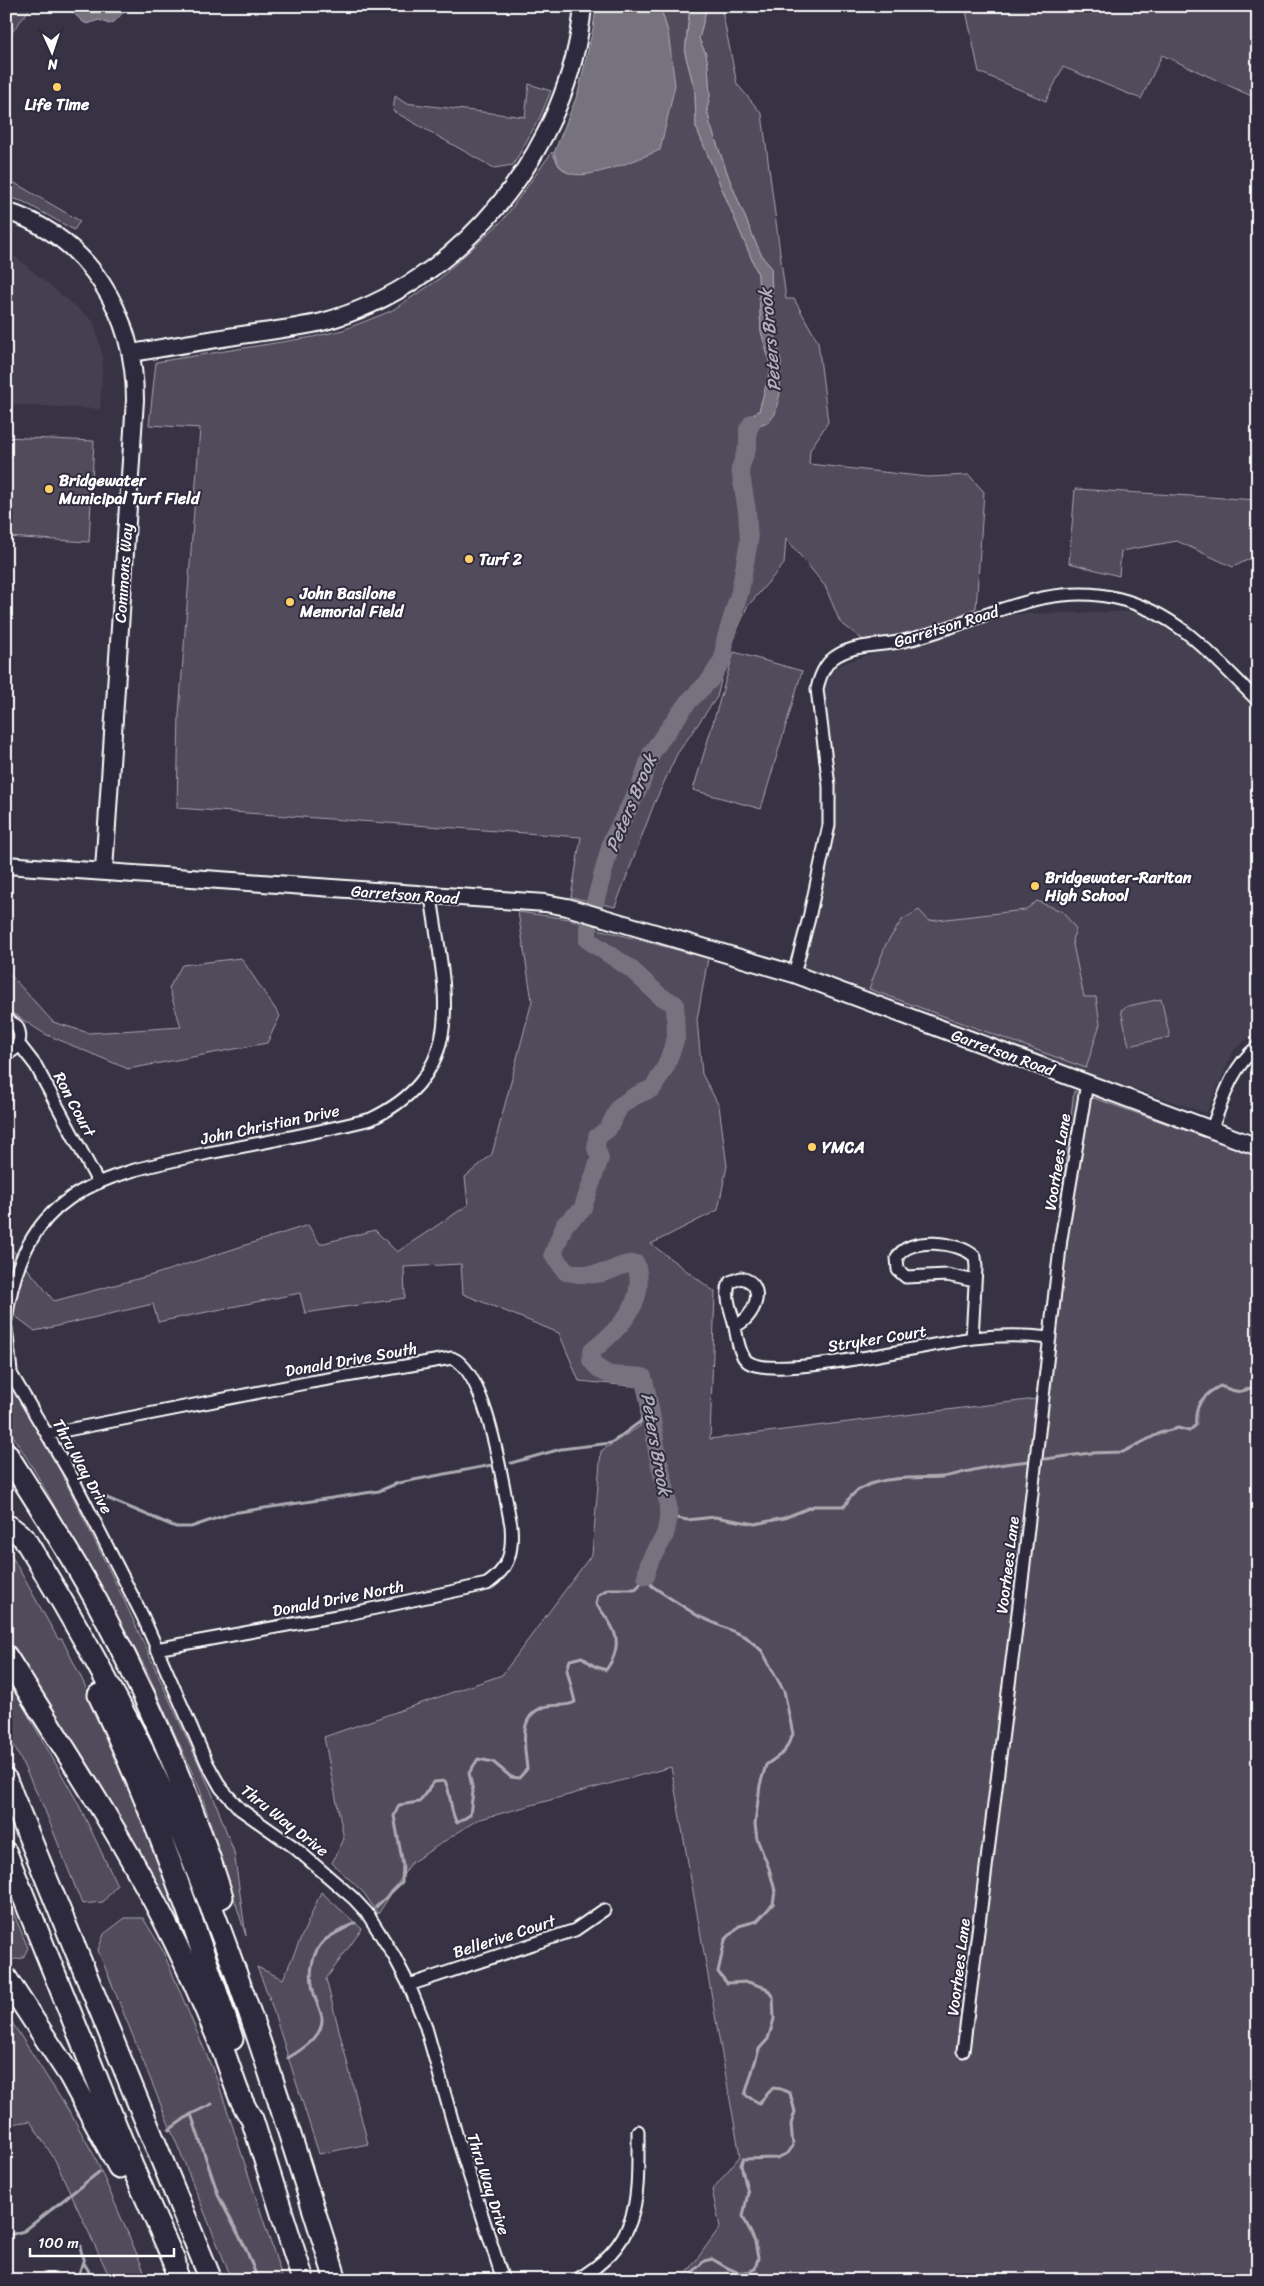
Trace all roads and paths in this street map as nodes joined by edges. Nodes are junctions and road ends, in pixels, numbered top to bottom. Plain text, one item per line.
1 (583, 6) edge
2 (6, 211) edge
3 (132, 353) junction
4 (1258, 701) edge
5 (6, 865) edge
6 (104, 870) junction
7 (431, 896) junction
8 (794, 974) junction
9 (6, 1019) edge
10 (19, 1044) junction
11 (1258, 1046) edge
12 (6, 1054) edge
13 (1087, 1083) junction
14 (1211, 1130) junction
15 (1258, 1147) edge
16 (98, 1182) junction
17 (975, 1281) junction
18 (6, 1320) edge
19 (735, 1326) dead end
20 (6, 1327) edge
21 (972, 1338) junction
22 (1050, 1338) junction
23 (9, 1369) edge
24 (47, 1434) junction
25 (6, 1453) edge
26 (8, 1524) edge
27 (510, 1554) joint
28 (156, 1649) junction
29 (6, 1656) edge
30 (6, 1780) edge
31 (6, 1853) edge
32 (604, 1910) dead end
33 (6, 1978) edge
34 (409, 1985) junction
35 (249, 2007) junction
36 (964, 2051) dead end
37 (252, 2119) junction
38 (638, 2131) dead end
39 (176, 2280) edge
40 (212, 2280) edge
41 (304, 2280) edge
42 (336, 2280) edge
43 (503, 2280) edge
44 (576, 2280) edge

1 - 3 street
2 - 3 street, Commons Way
3 - 6 street, Commons Way
4 - 8 street, Garretson Road
5 - 6 street, Garretson Road
6 - 7 street, Garretson Road
7 - 8 street, Garretson Road
7 - 16 street, John Christian Drive
8 - 13 street, Garretson Road
9 - 10 street, Ron Court
10 - 12 street
10 - 16 street, Ron Court
11 - 14 street
13 - 14 street, Garretson Road
13 - 22 street, Voorhees Lane
14 - 15 street, Garretson Road
16 - 18 street, John Christian Drive
17 - 17 street
17 - 21 street
19 - 21 street, Stryker Court
20 - 23 street
21 - 22 street, Stryker Court
22 - 36 street, Voorhees Lane
23 - 24 street, Thru Way Drive
24 - 27 street, Donald Drive South
24 - 28 street, Thru Way Drive
25 - 35 highway
26 - 35 highway
26 - 37 highway
27 - 28 street, Donald Drive North
28 - 34 street, Thru Way Drive
29 - 37 highway
30 - 40 highway
31 - 39 highway
32 - 34 street, Bellerive Court
33 - 39 highway
34 - 43 street, Thru Way Drive
35 - 42 highway
37 - 41 highway
38 - 44 street

